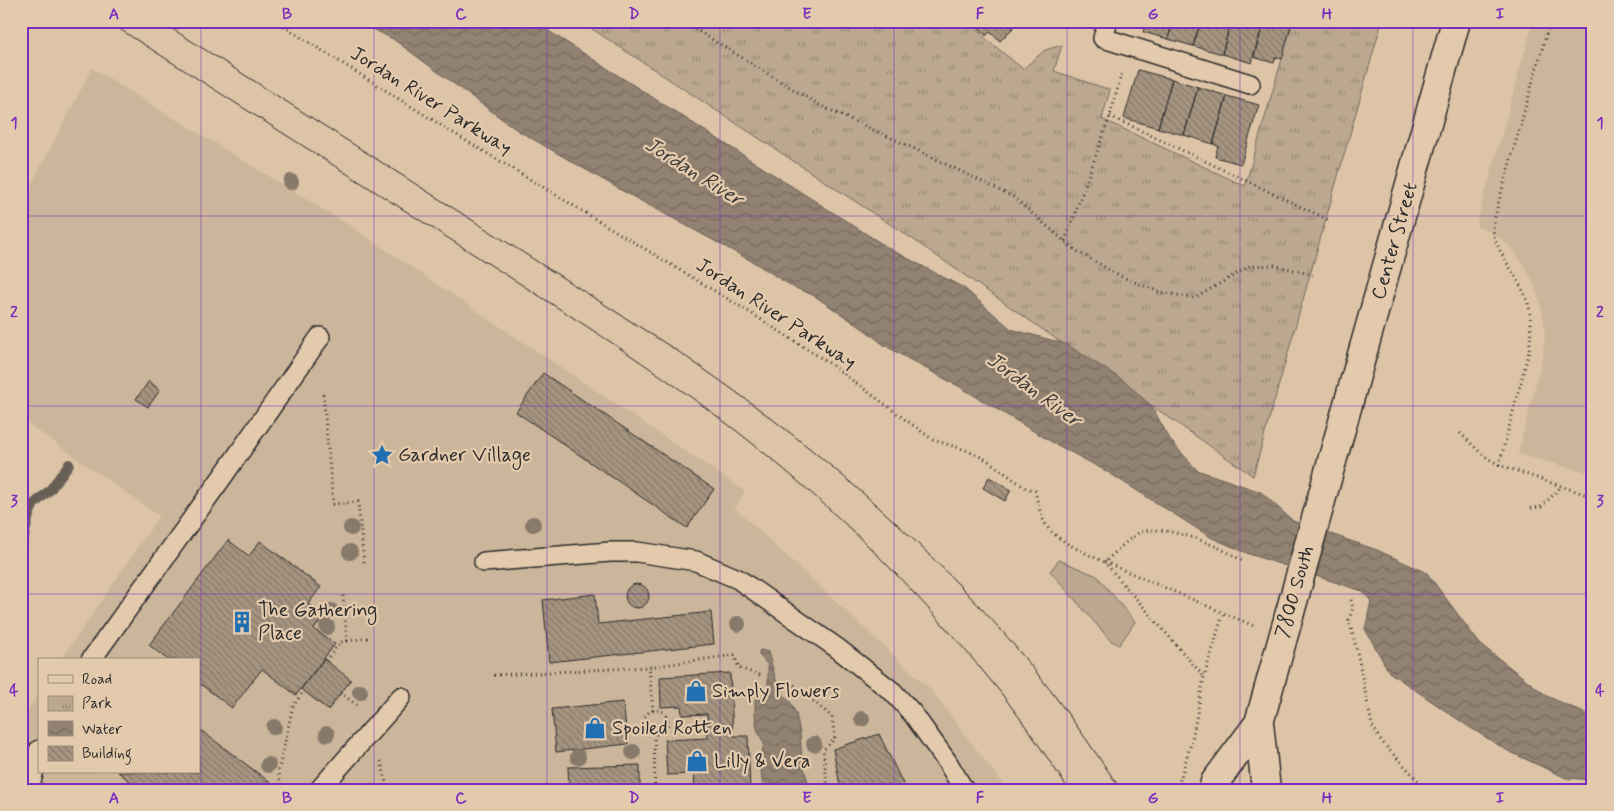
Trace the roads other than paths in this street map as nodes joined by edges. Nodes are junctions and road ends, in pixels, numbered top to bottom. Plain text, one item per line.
1 (1108, 21) edge
2 (1456, 21) edge
3 (1250, 84) dead end
4 (320, 337) dead end
5 (1332, 461) joint
6 (484, 562) dead end
7 (92, 658) edge
8 (401, 697) dead end
9 (1258, 724) junction
10 (38, 753) edge
11 (29, 790) edge
12 (319, 790) edge
13 (964, 790) edge
14 (1213, 790) edge
15 (1266, 790) edge

1 - 3 lane
2 - 5 main road, Center Street
4 - 7 lane
5 - 9 main road, 7800 South, bridge
6 - 13 lane
8 - 12 lane
9 - 14 main road, 7800 South
9 - 15 main road, 7800 South
10 - 11 lane

